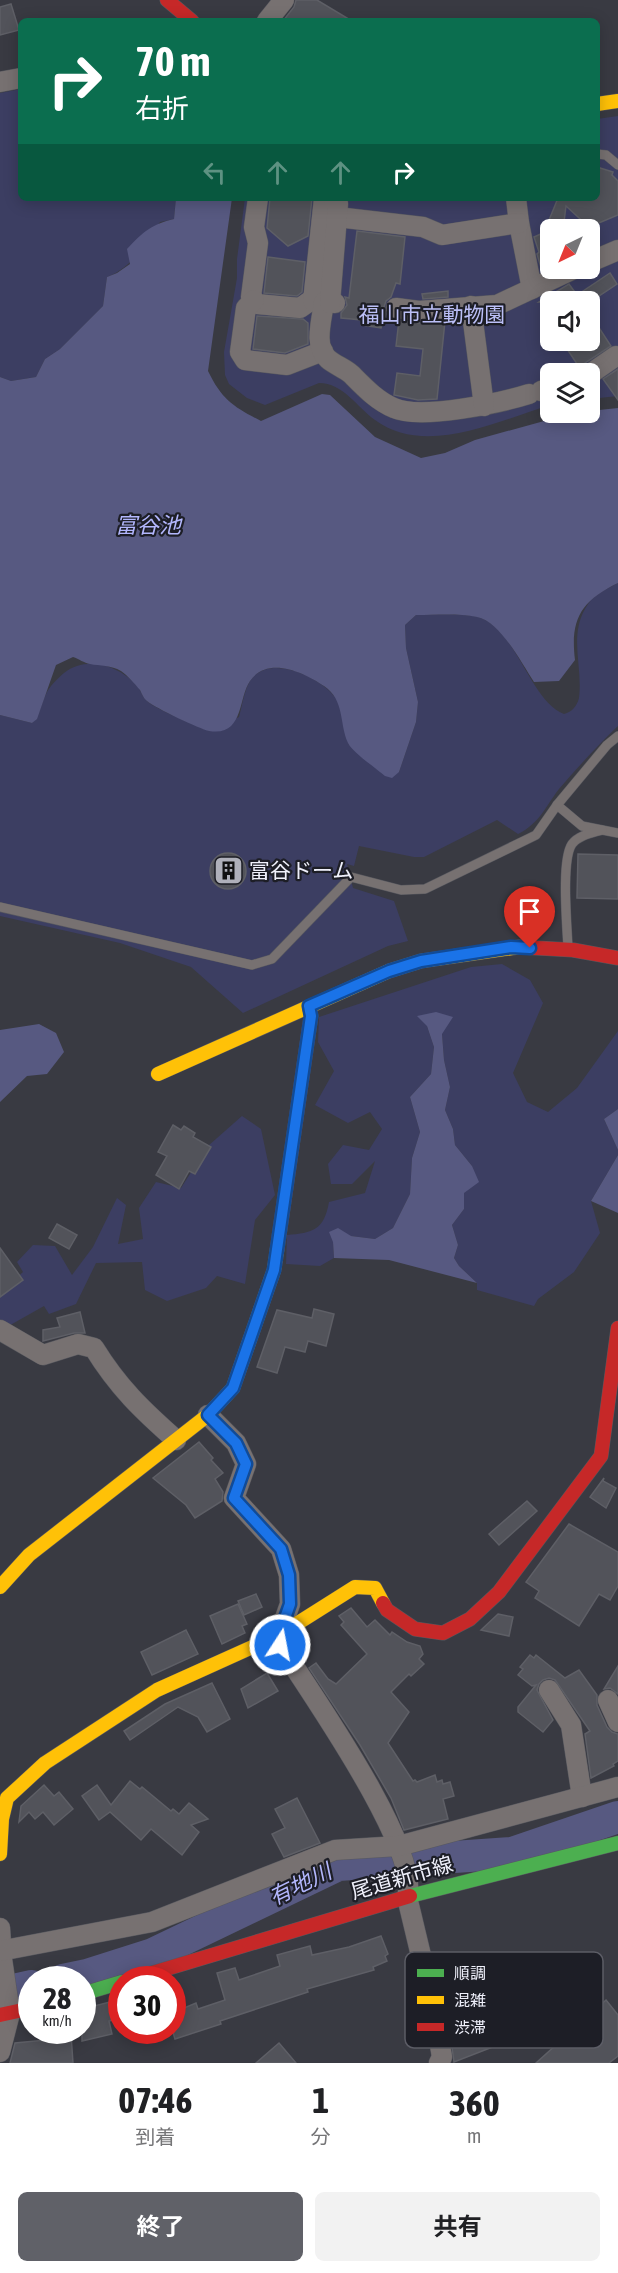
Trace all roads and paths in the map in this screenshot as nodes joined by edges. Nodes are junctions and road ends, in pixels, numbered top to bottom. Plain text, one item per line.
1 (166, 0) edge
2 (284, 0) edge
3 (188, 18) edge
4 (269, 18) edge
5 (18, 79) edge
6 (0, 82) edge
7 (618, 101) edge
8 (600, 104) edge
9 (600, 154) edge
10 (618, 165) edge
11 (258, 201) edge
12 (516, 201) edge
13 (333, 204) edge
14 (519, 223) junction
15 (618, 250) edge
16 (600, 258) edge
17 (553, 279) edge
18 (532, 289) junction
19 (254, 300) junction
20 (325, 302) junction
21 (471, 306) junction
22 (396, 308) dead end
23 (323, 351) junction
24 (616, 356) dead end
25 (600, 367) edge
26 (540, 391) edge
27 (484, 406) junction
28 (618, 736) edge
29 (557, 805) junction
30 (602, 830) junction
31 (618, 833) edge
32 (0, 907) edge
33 (568, 950) junction
34 (618, 958) edge
35 (309, 1006) junction
36 (158, 1074) dead end
37 (618, 1328) edge
38 (0, 1330) edge
39 (208, 1415) junction
40 (176, 1440) junction
41 (0, 1587) edge
42 (279, 1635) junction
43 (549, 1690) dead end
44 (608, 1700) dead end
45 (618, 1722) edge
46 (618, 1787) edge
47 (582, 1797) junction
48 (618, 1843) edge
49 (399, 1846) junction
50 (0, 1854) edge
51 (408, 1894) junction
52 (0, 1928) edge
53 (421, 1952) edge
54 (1, 1954) edge
55 (174, 1966) edge
56 (6, 2011) edge
57 (440, 2048) edge
58 (0, 2052) edge
59 (439, 2063) edge

1 - 3 street
2 - 4 street
5 - 6 street
7 - 8 street
9 - 10 lane
11 - 19 street
12 - 14 street
13 - 14 street
13 - 20 street
14 - 18 street
15 - 16 street
17 - 18 street
18 - 21 street
19 - 20 street
19 - 23 street
20 - 23 street
21 - 22 street
21 - 27 street
23 - 27 street
24 - 25 street
26 - 27 street
28 - 29 lane
29 - 30 lane
29 - 32 lane
30 - 31 lane
30 - 33 lane
33 - 34 street
33 - 35 street
35 - 36 street
35 - 39 street
37 - 42 street
38 - 40 street
39 - 40 street
39 - 42 street
40 - 41 street
42 - 49 street
42 - 50 street
43 - 47 street
44 - 45 street
46 - 47 street
47 - 49 street
48 - 51 street, 尾道新市線
49 - 51 street
49 - 54 street
51 - 53 street
51 - 55 street, 尾道新市線
52 - 54 street
54 - 56 street
56 - 58 street
57 - 59 street

